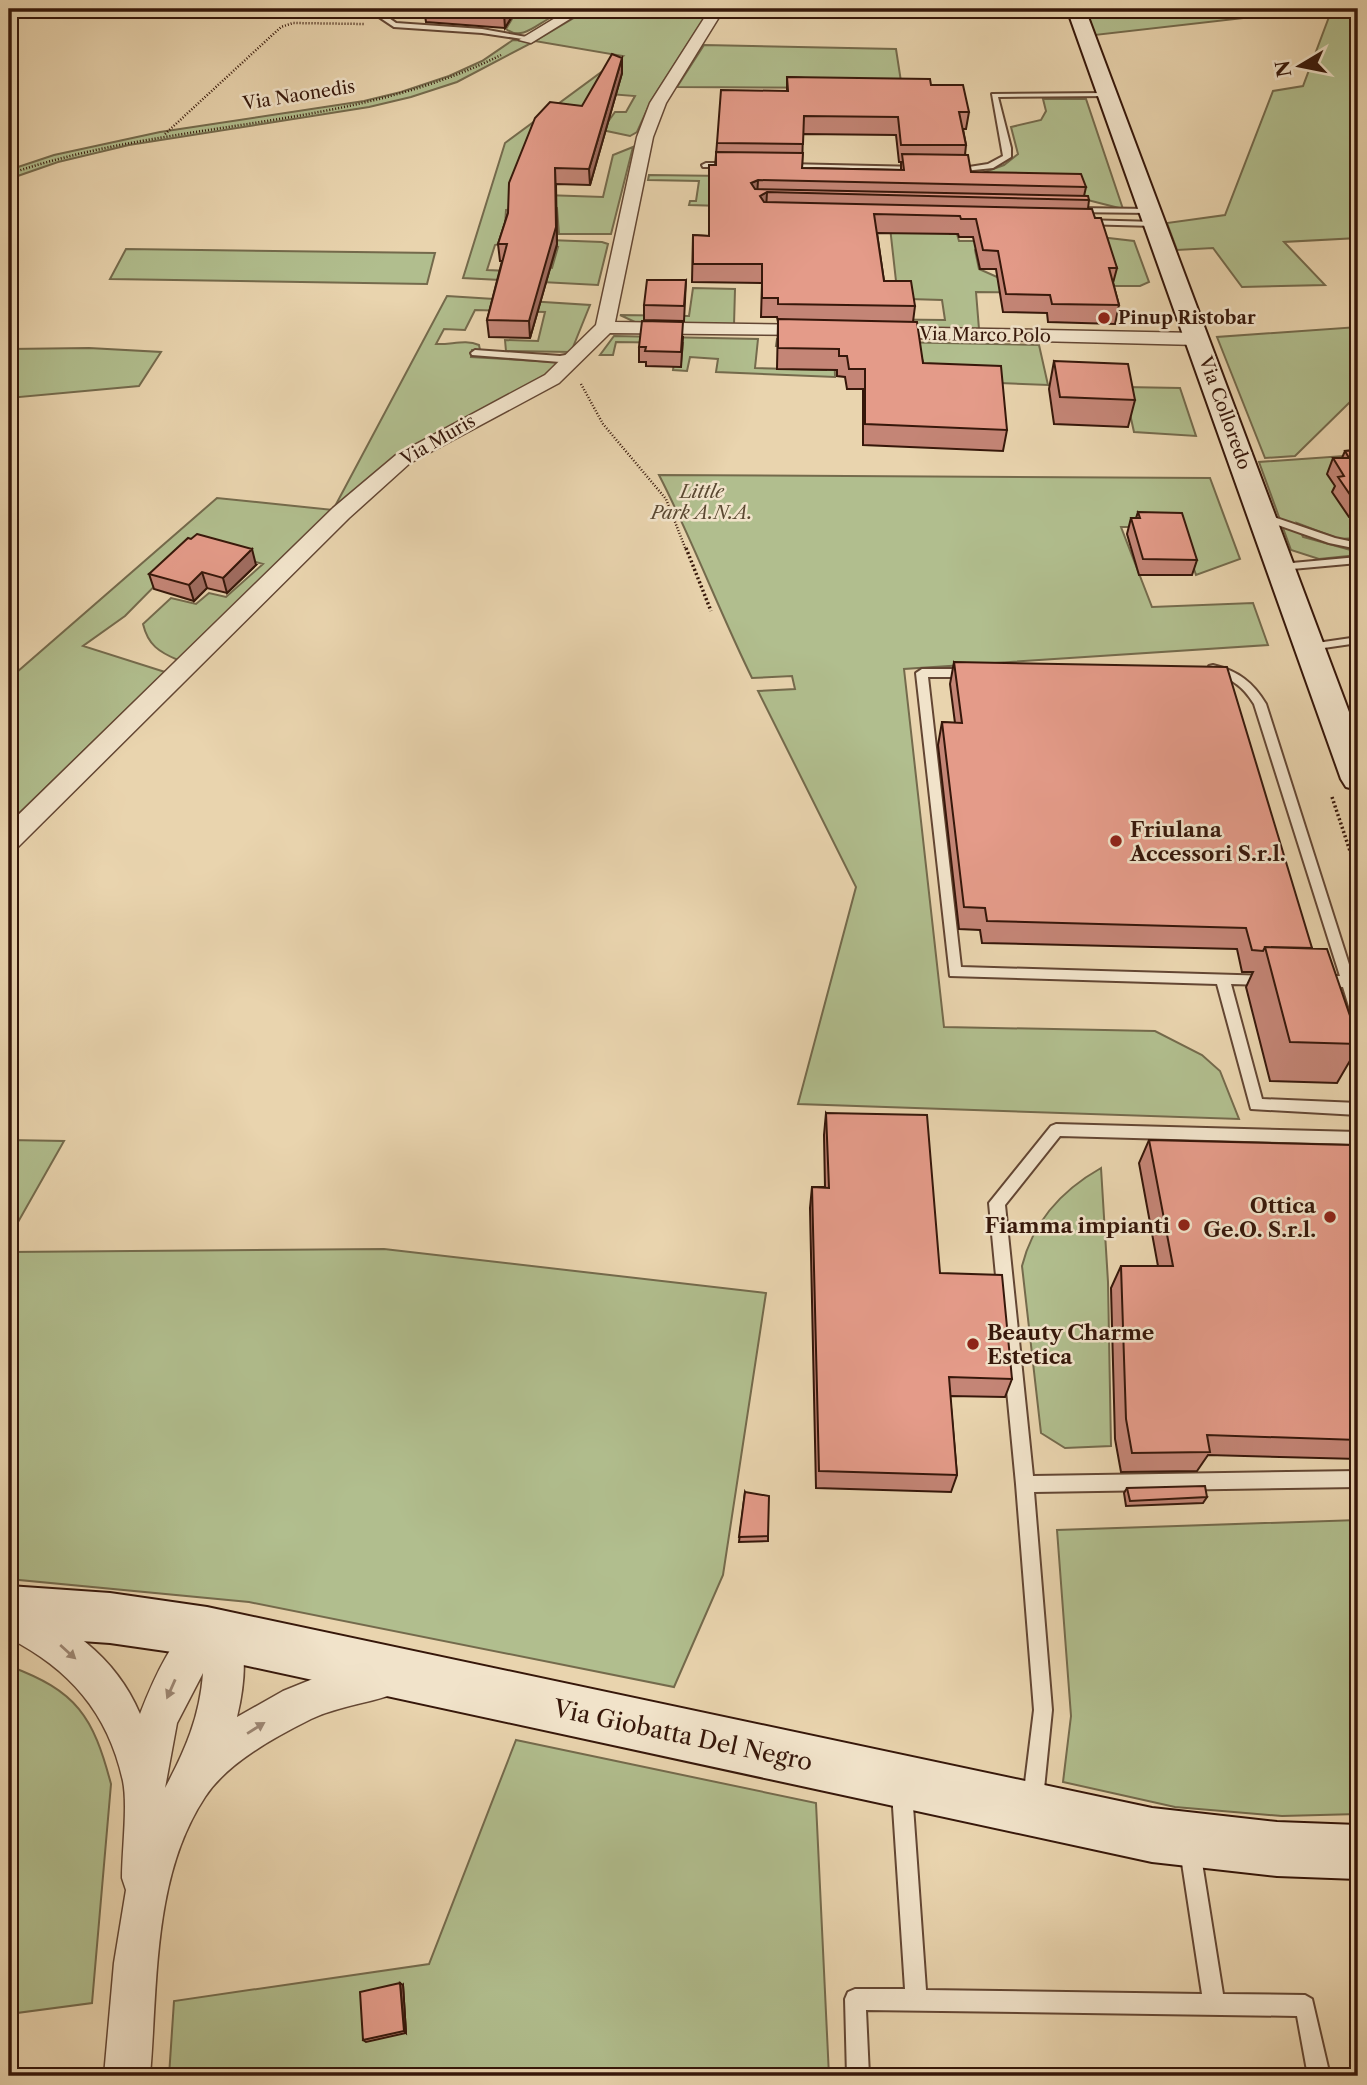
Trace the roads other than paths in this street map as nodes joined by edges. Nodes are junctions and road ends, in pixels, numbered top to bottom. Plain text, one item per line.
1 (386, 9) edge
2 (522, 9) edge
3 (717, 9) edge
4 (1076, 9) edge
5 (575, 11) edge
6 (527, 39) joint
7 (1108, 95) junction
8 (706, 165) edge
9 (746, 166) edge
10 (773, 166) edge
11 (935, 169) edge
12 (949, 170) edge
13 (1060, 210) edge
14 (1153, 218) junction
15 (1072, 222) edge
16 (605, 327) junction
17 (837, 332) edge
18 (864, 332) edge
19 (1198, 339) junction
20 (475, 353) dead end
21 (576, 356) junction
22 (1262, 516) junction
23 (1358, 546) edge
24 (1358, 560) edge
25 (1281, 567) junction
26 (1358, 640) edge
27 (1310, 647) junction
28 (1197, 669) edge
29 (977, 672) edge
30 (1358, 779) edge
31 (9, 840) edge
32 (1223, 979) junction
33 (1279, 980) edge
34 (1307, 981) edge
35 (1353, 982) edge
36 (1358, 1013) edge
37 (1358, 1109) edge
38 (1358, 1138) edge
39 (1358, 1479) edge
40 (1025, 1484) junction
41 (9, 1611) edge
42 (9, 1618) edge
43 (215, 1634) junction
44 (400, 1674) junction
45 (191, 1781) junction
46 (144, 1782) junction
47 (901, 1782) junction
48 (1031, 1811) junction
49 (1188, 1840) junction
50 (1358, 1852) edge
51 (142, 1903) junction
52 (916, 2000) junction
53 (1214, 2004) junction
54 (127, 2076) edge
55 (858, 2076) edge
56 (1319, 2076) edge

1 - 6 lane
2 - 5 lane
3 - 16 street
4 - 7 main road, Via Colloredo
5 - 6 street
7 - 12 lane
7 - 14 main road, Via Colloredo
8 - 9 lane
10 - 11 lane
13 - 14 lane
14 - 15 lane
14 - 19 main road, Via Colloredo
16 - 17 street
16 - 21 street, Via Muris
18 - 19 street, Via Marco Polo
19 - 22 main road, Via Colloredo
20 - 21 lane
21 - 31 street, Via Muris
22 - 23 lane
22 - 25 main road, Via Colloredo
24 - 25 lane
25 - 27 main road, Via Colloredo
26 - 27 lane
27 - 30 main road, Via Colloredo
28 - 35 lane
29 - 32 lane
32 - 33 lane
32 - 37 lane
34 - 35 lane
35 - 36 lane
38 - 40 lane
39 - 40 lane
40 - 48 lane
41 - 43 main road, Via Giobatta Del Negro
42 -> 46 street
43 - 44 main road, Via Giobatta Del Negro
43 - 45 street
43 -> 46 street
45 -> 44 street
44 - 47 main road, Via Giobatta Del Negro
45 - 51 street
46 - 51 street
47 - 48 main road, Via Giobatta Del Negro
47 - 52 lane
48 - 49 main road, Via Giobatta Del Negro
49 - 50 main road, Via Giobatta Del Negro
49 - 53 lane
51 - 54 street
52 - 53 lane
52 - 55 lane
53 - 56 lane

